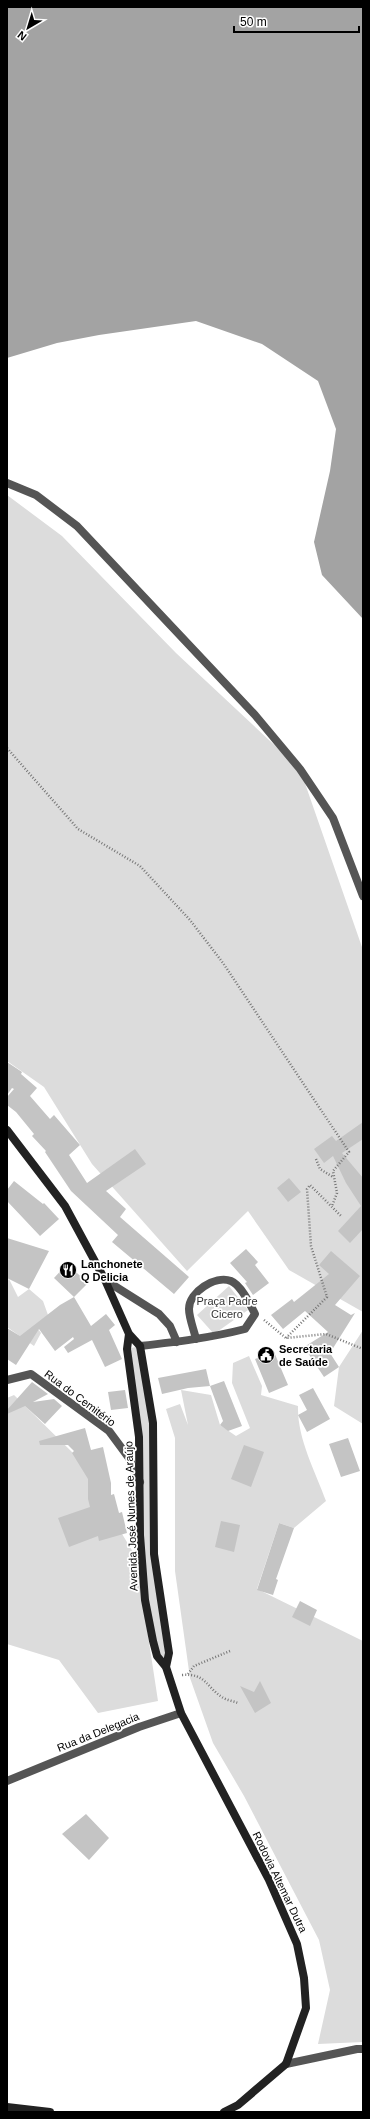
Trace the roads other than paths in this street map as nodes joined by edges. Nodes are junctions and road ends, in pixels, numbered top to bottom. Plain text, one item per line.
1 (7, 483) edge
2 (363, 896) edge
3 (7, 1130) edge
4 (105, 1280) junction
5 (128, 1334) junction
6 (196, 1339) junction
7 (177, 1342) junction
8 (140, 1346) junction
9 (127, 1349) junction
10 (7, 1380) edge
11 (140, 1482) junction
12 (166, 1667) junction
13 (181, 1714) junction
14 (7, 1781) edge
15 (363, 2049) edge
16 (286, 2064) junction
17 (7, 2107) edge
18 (50, 2112) edge
19 (224, 2112) edge

1 - 2 street
3 - 4 street
4 - 5 street
4 - 7 street
5 - 8 street
5 - 9 street, Avenida José Nunes de Araújo
6 - 6 street
6 - 7 street
7 - 8 street
8 - 9 street
8 - 12 street, Avenida José Nunes de Araújo
9 - 11 street, Avenida José Nunes de Araújo
10 - 11 street, Rua do Cemitério
11 - 12 street, Avenida José Nunes de Araújo
12 - 13 street, Rodovia Altemar Dutra
13 - 14 street, Rua da Delegacia
13 - 16 street, Rodovia Altemar Dutra
15 - 16 street
16 - 19 street, Rodovia Altemar Dutra
17 - 18 street

